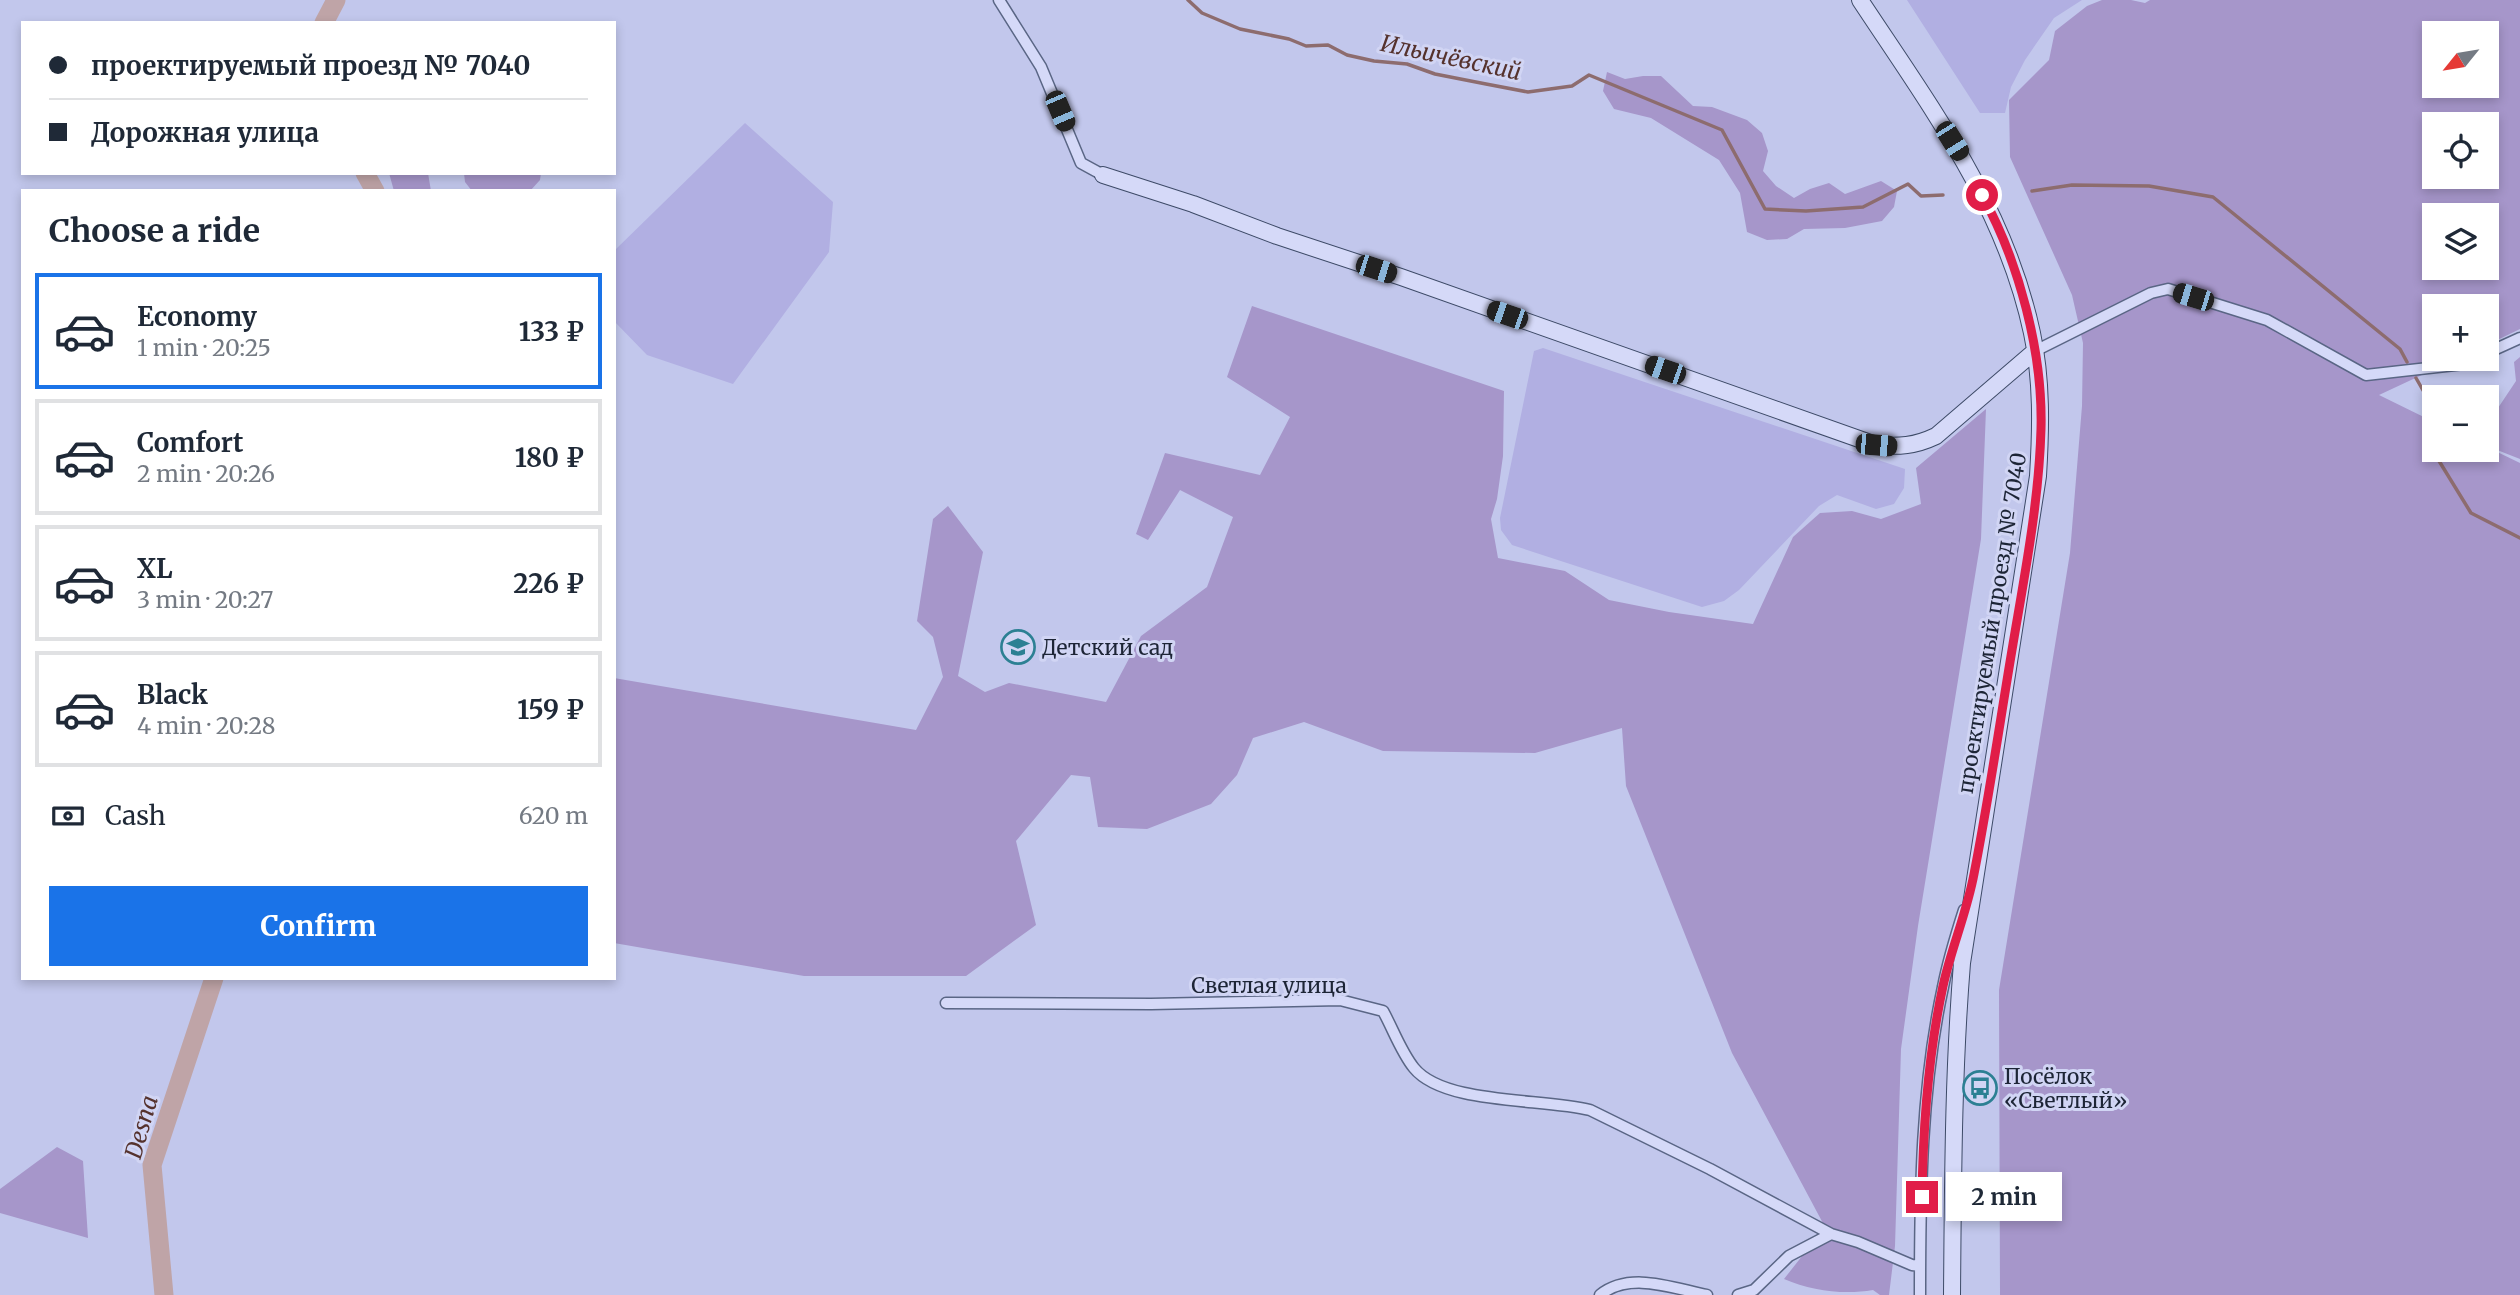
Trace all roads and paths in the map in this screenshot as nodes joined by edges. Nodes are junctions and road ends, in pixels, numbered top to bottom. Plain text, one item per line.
1 (999, 0) edge
2 (1860, 0) edge
3 (1103, 174) joint
4 (2520, 338) edge
5 (2499, 348) edge
6 (2035, 351) junction
7 (2422, 369) edge
8 (1974, 877) junction
9 (946, 1003) dead end
10 (1831, 1234) junction
11 (1920, 1266) junction
12 (1600, 1295) edge
13 (1707, 1295) edge
14 (1738, 1295) edge
15 (1920, 1295) edge
16 (1952, 1295) edge

1 - 3 street
2 - 6 main road, проектируемый проезд № 7040
3 - 6 main road
4 - 5 street
6 - 7 street
6 - 8 main road, проектируемый проезд № 7040
8 - 11 street
8 - 16 main road, проектируемый проезд № 7040
9 - 10 street, Светлая улица
10 - 11 street, Светлая улица
10 - 14 street
11 - 15 street
12 - 13 street

